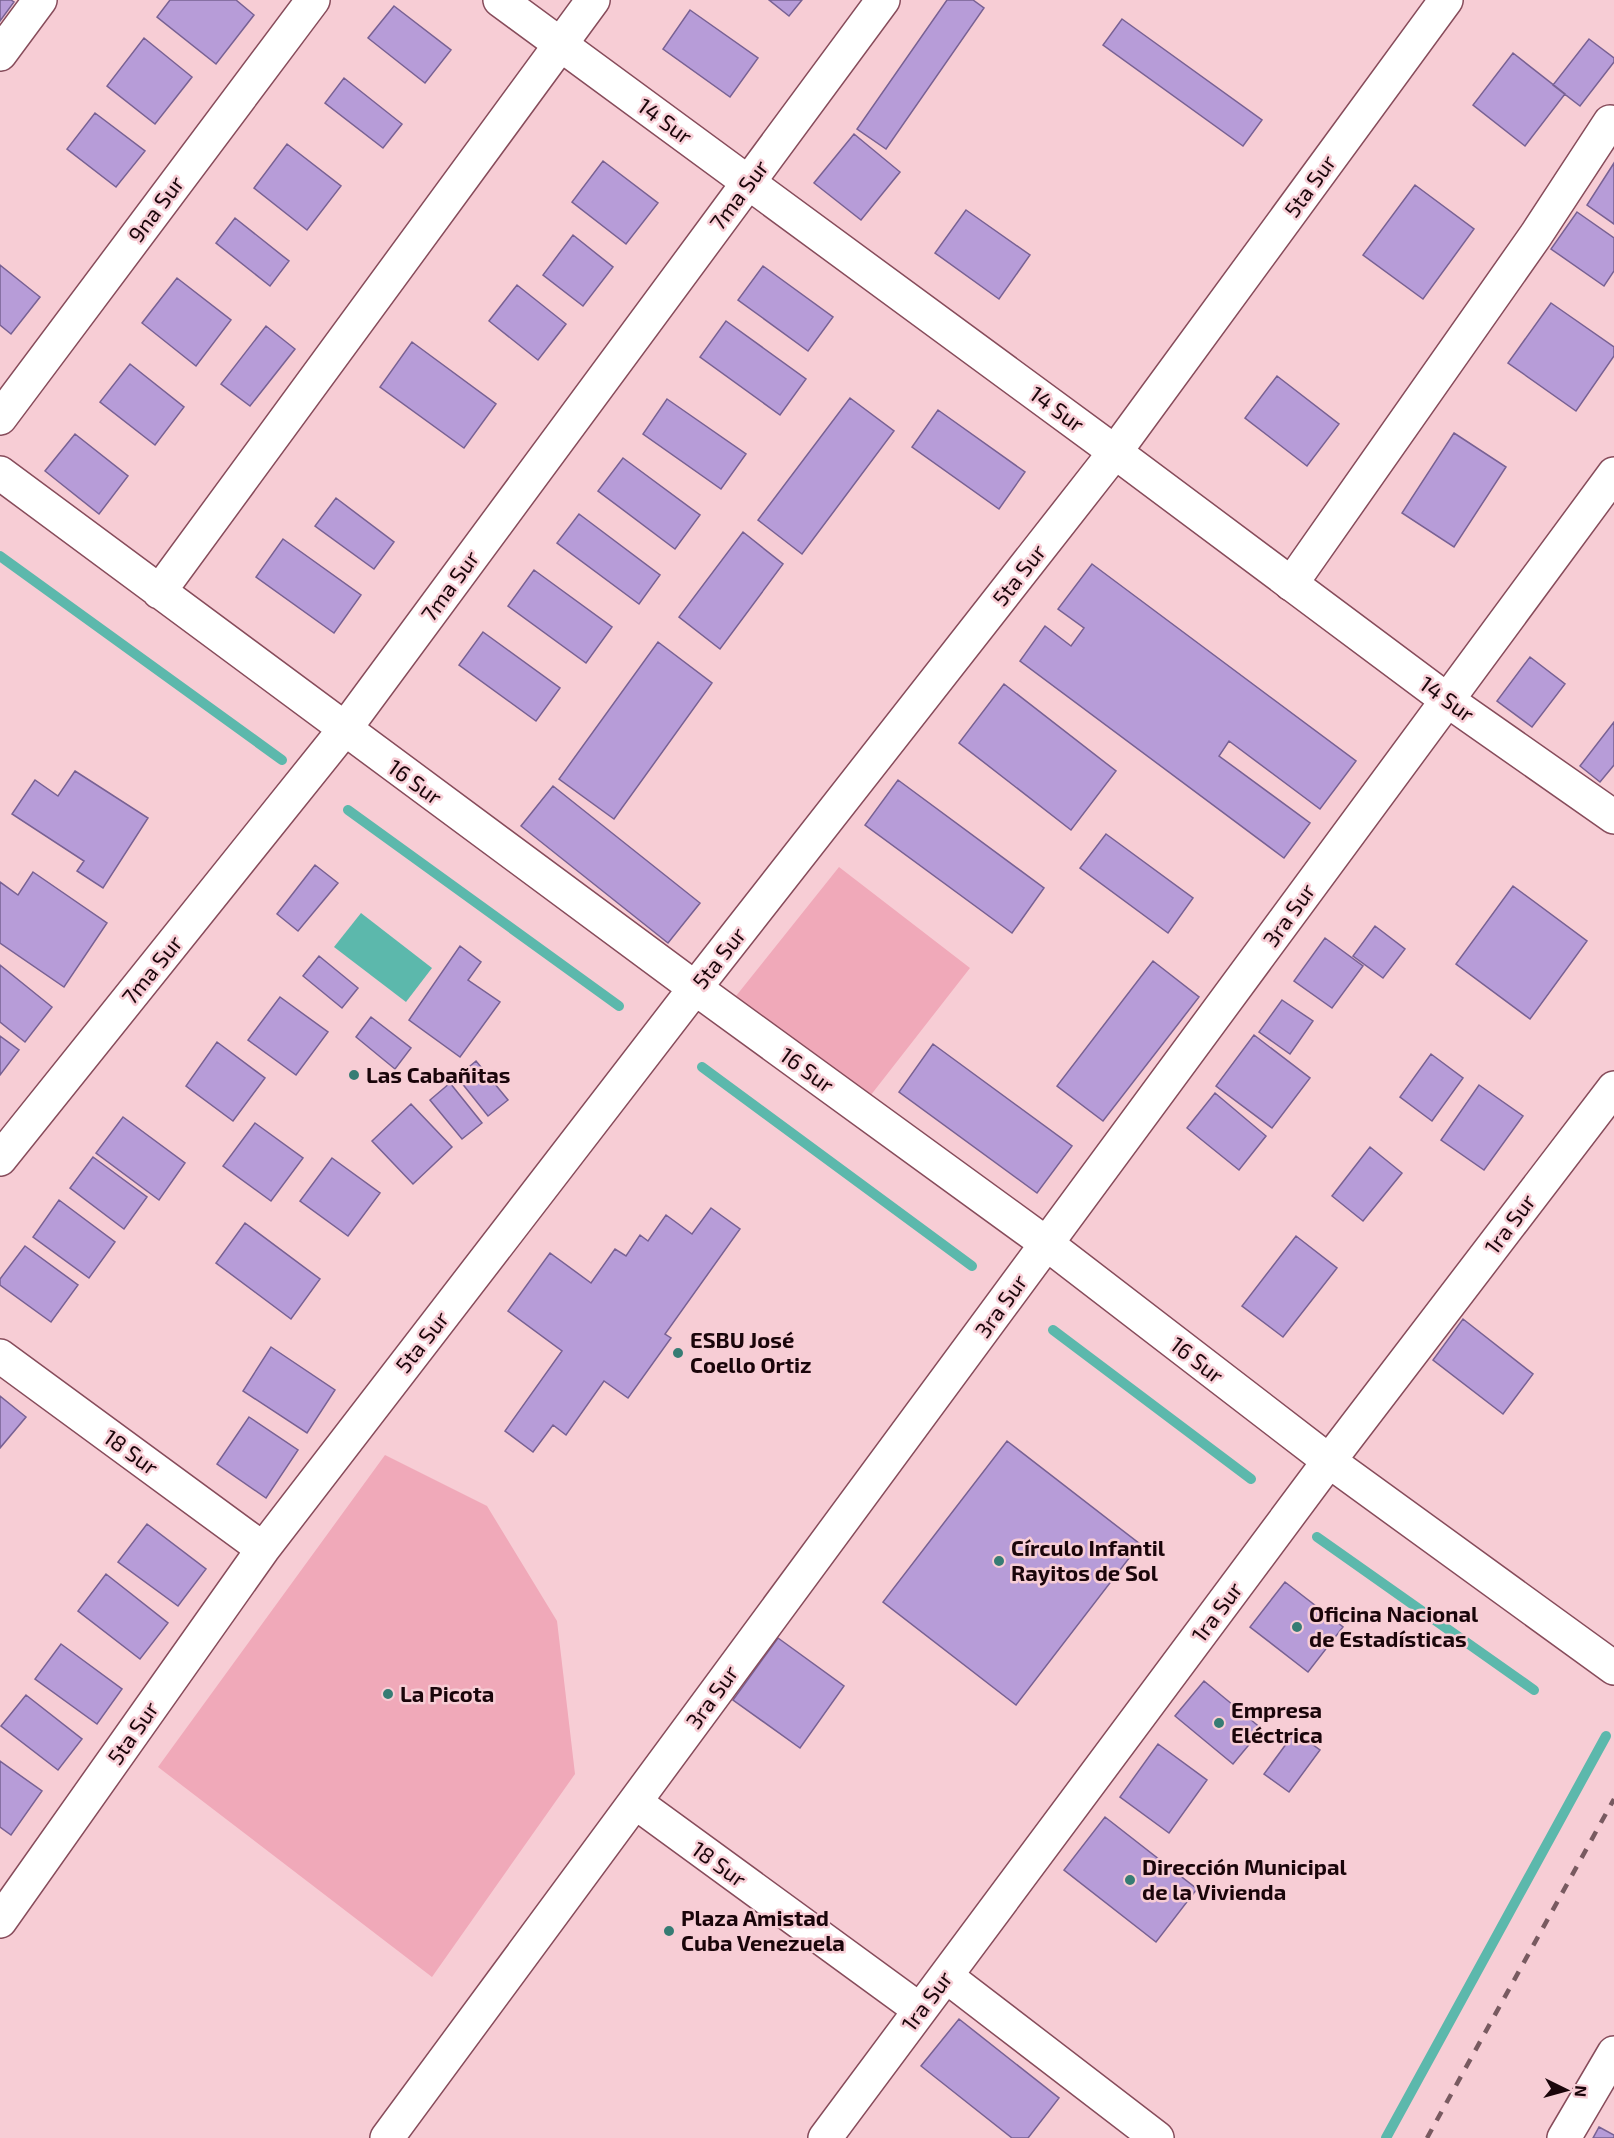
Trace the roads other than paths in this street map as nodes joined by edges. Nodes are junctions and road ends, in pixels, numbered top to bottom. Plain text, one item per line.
1 (40, 0) edge
2 (313, 0) edge
3 (500, 0) edge
4 (593, 0) edge
5 (883, 0) edge
6 (1446, 0) edge
7 (559, 44) junction
8 (0, 54) edge
9 (1610, 122) dead end
10 (748, 182) junction
11 (0, 418) edge
12 (1115, 452) junction
13 (0, 473) edge
14 (1614, 474) edge
15 (1291, 584) junction
16 (159, 592) junction
17 (1447, 700) junction
18 (344, 729) junction
19 (1614, 817) edge
20 (695, 988) junction
21 (1614, 1089) edge
22 (0, 1159) edge
23 (1047, 1244) junction
24 (0, 1356) edge
25 (1329, 1461) junction
26 (263, 1549) junction
27 (1614, 1668) edge
28 (635, 1803) junction
29 (0, 1922) edge
30 (946, 1976) junction
31 (920, 2010) junction
32 (1610, 2070) edge
33 (387, 2138) edge
34 (825, 2138) edge
35 (1157, 2138) edge
36 (1564, 2138) edge

1 - 8 street
2 - 11 street, 9na Sur
3 - 7 street, 14 Sur
4 - 7 street
5 - 10 street, 7ma Sur
6 - 12 street, 5ta Sur
7 - 10 street, 14 Sur
7 - 16 street
9 - 15 street
10 - 12 street, 14 Sur
10 - 18 street, 7ma Sur
12 - 15 street, 14 Sur
12 - 20 street, 5ta Sur
13 - 16 street, 16 Sur
14 - 17 street, 3ra Sur
15 - 17 street, 14 Sur
16 - 18 street, 16 Sur
17 - 19 street, 14 Sur
17 - 23 street, 3ra Sur
18 - 20 street, 16 Sur
18 - 22 street, 7ma Sur
20 - 23 street, 16 Sur
20 - 26 street, 5ta Sur
21 - 25 street, 1ra Sur
23 - 25 street, 16 Sur
23 - 28 street, 3ra Sur
24 - 26 street, 18 Sur
25 - 27 street, 16 Sur
25 - 30 street, 1ra Sur
26 - 29 street, 5ta Sur
28 - 31 street, 18 Sur
28 - 33 street, 3ra Sur
30 - 31 street, 1ra Sur
30 - 35 street
31 - 34 street, 1ra Sur
32 - 36 street

